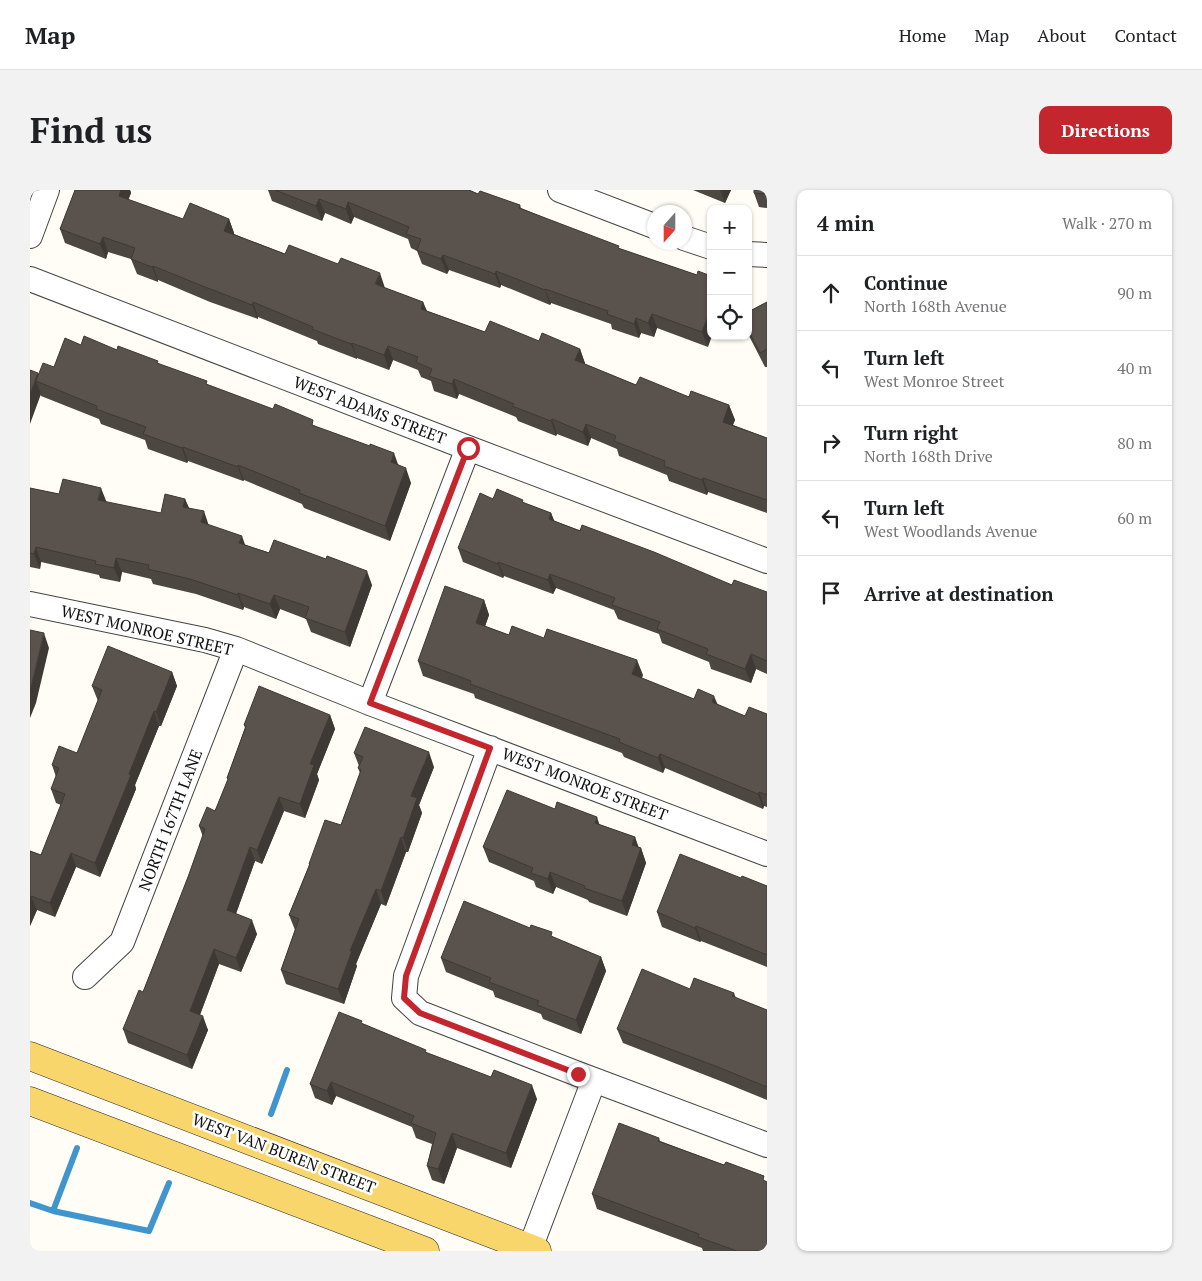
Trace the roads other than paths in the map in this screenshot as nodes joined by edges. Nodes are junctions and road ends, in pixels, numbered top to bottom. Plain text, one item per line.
1 (47, 190) edge
2 (560, 190) edge
3 (647, 223) edge
4 (30, 236) edge
5 (692, 241) edge
6 (707, 246) edge
7 (752, 254) edge
8 (767, 255) edge
9 (30, 279) edge
10 (468, 448) junction
11 (767, 561) edge
12 (30, 604) edge
13 (236, 649) junction
14 (370, 703) junction
15 (490, 748) junction
16 (767, 854) edge
17 (85, 977) dead end
18 (30, 1056) edge
19 (594, 1080) junction
20 (30, 1101) edge
21 (767, 1145) edge
22 (532, 1250) edge
23 (425, 1251) edge

1 - 4 street
2 - 3 street
5 - 6 street
7 - 8 street
9 - 10 street, WEST ADAMS STREET
10 - 11 street, WEST ADAMS STREET
10 - 14 street
12 - 13 street, WEST MONROE STREET
13 - 14 street, WEST MONROE STREET
13 - 17 street, NORTH 167TH LANE
14 - 15 street, WEST MONROE STREET
15 - 16 street, WEST MONROE STREET
15 - 19 street
18 - 22 main road, WEST VAN BUREN STREET
19 - 21 street
19 - 22 street
20 - 23 main road

